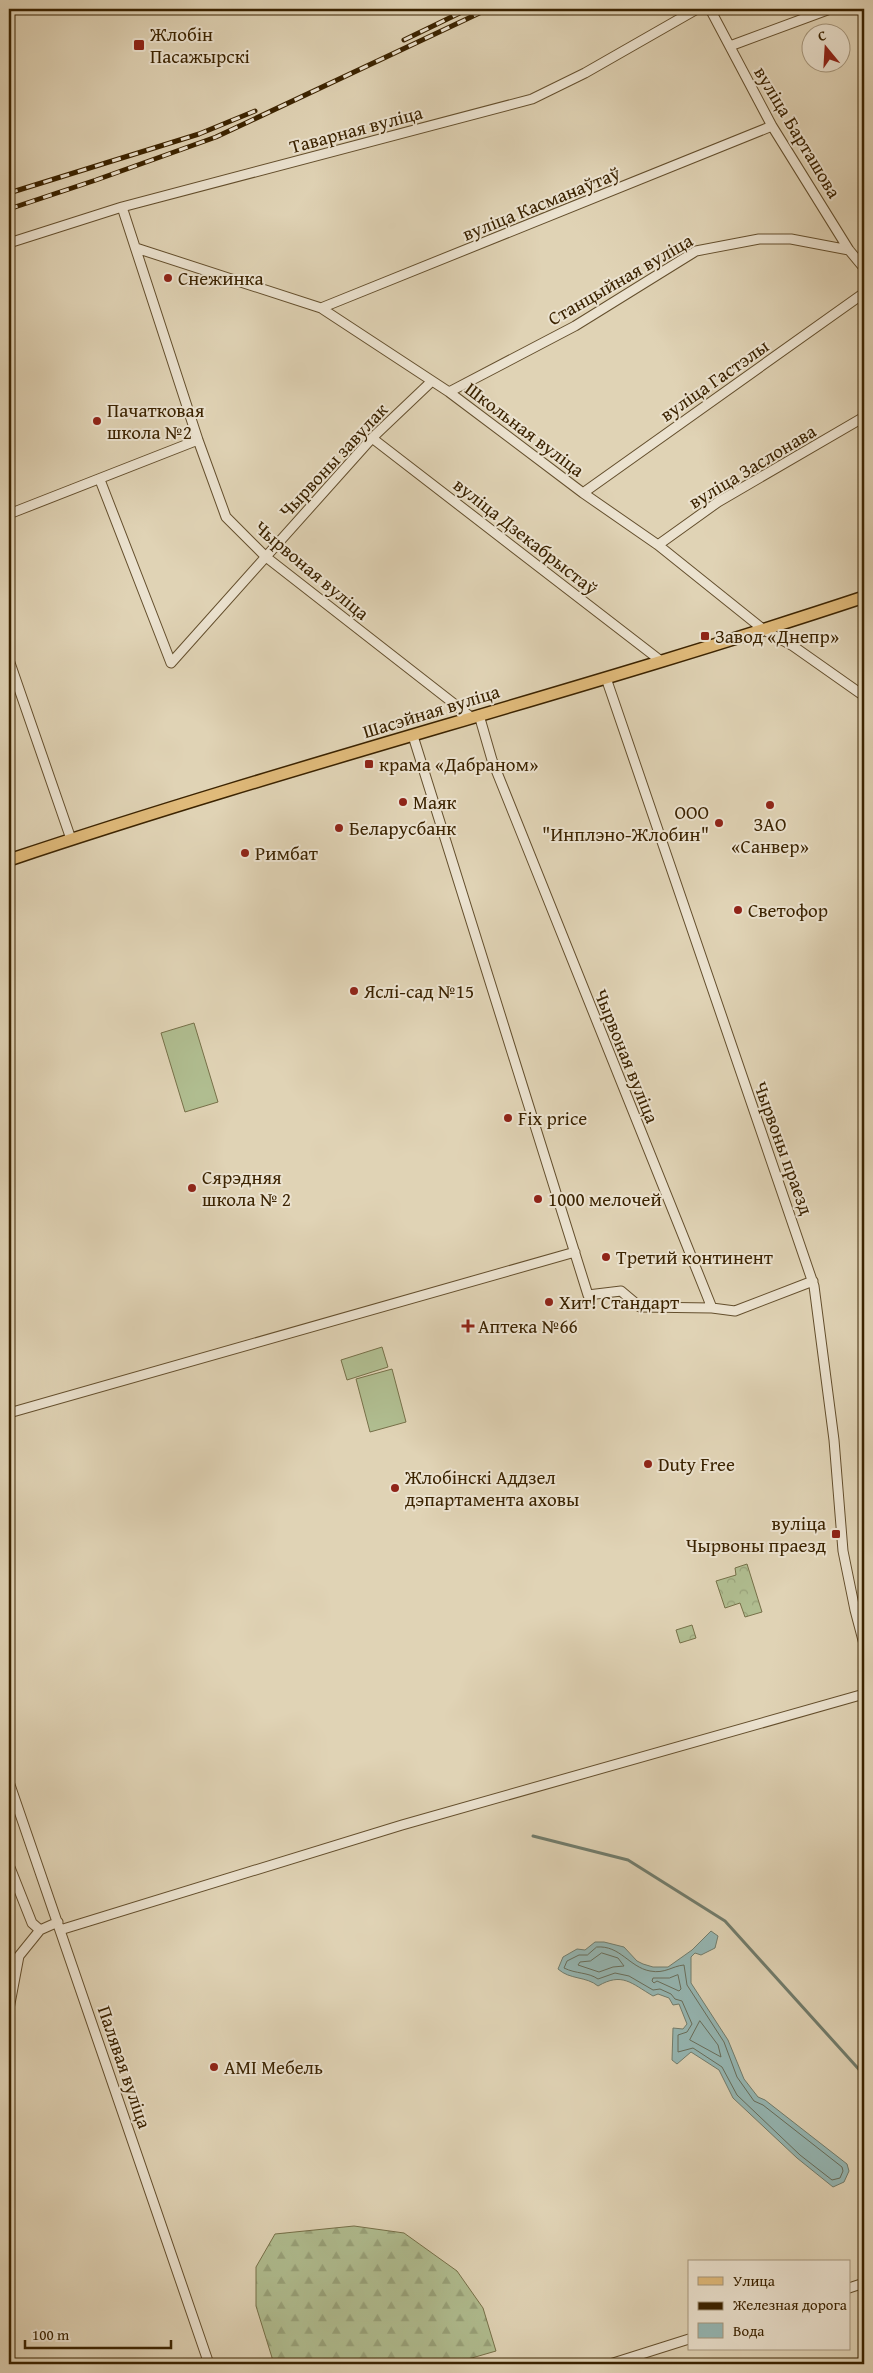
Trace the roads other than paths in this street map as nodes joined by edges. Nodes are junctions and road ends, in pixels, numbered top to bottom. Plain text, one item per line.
1 (697, 9) edge
2 (710, 9) edge
3 (830, 9) edge
4 (730, 46) junction
5 (772, 126) junction
6 (122, 207) junction
7 (9, 243) edge
8 (136, 248) junction
9 (849, 250) junction
10 (864, 268) edge
11 (864, 293) edge
12 (321, 308) junction
13 (432, 381) junction
14 (449, 392) junction
15 (864, 417) edge
16 (372, 438) junction
17 (198, 440) junction
18 (100, 480) junction
19 (583, 493) junction
20 (9, 514) edge
21 (658, 545) junction
22 (266, 557) junction
23 (864, 596) edge
24 (764, 630) junction
25 (9, 660) edge
26 (661, 661) junction
27 (606, 678) junction
28 (864, 696) edge
29 (475, 716) junction
30 (413, 736) junction
31 (71, 839) junction
32 (9, 860) edge
33 (575, 1252) junction
34 (813, 1281) junction
35 (712, 1308) junction
36 (9, 1413) edge
37 (864, 1644) edge
38 (864, 1694) edge
39 (9, 1782) edge
40 (9, 1865) edge
41 (59, 1926) junction
42 (40, 1930) junction
43 (9, 2009) edge
44 (864, 2283) edge
45 (850, 2288) edge
46 (688, 2339) edge
47 (209, 2364) edge
48 (610, 2364) edge

1 - 6 street, Таварная вуліца
2 - 4 street, вуліца Барташова
3 - 4 street
4 - 5 street, вуліца Барташова
5 - 9 street, вуліца Барташова
5 - 12 street, вуліца Касманаўтаў
6 - 7 street, Таварная вуліца
6 - 8 street, Чырвоная вуліца
8 - 12 street, Школьная вуліца
8 - 17 street, Чырвоная вуліца
9 - 10 street, вуліца Барташова
9 - 14 street, Станцыйная вуліца
11 - 19 street, вуліца Гастэлы
12 - 13 street, Школьная вуліца
13 - 14 street, Школьная вуліца
13 - 16 street, Чырвоны завулак
14 - 19 street, Школьная вуліца
15 - 21 street, вуліца Заслонава
16 - 22 street, Чырвоны завулак
16 - 26 street, вуліца Дзекабрыстаў
17 - 18 street
17 - 22 street, Чырвоная вуліца
18 - 20 street
18 - 22 street, Чырвоны завулак
19 - 21 street, Школьная вуліца
21 - 24 street, Школьная вуліца
22 - 29 street, Чырвоная вуліца
23 - 24 main road, Шасэйная вуліца
24 - 26 main road, Шасэйная вуліца
24 - 28 street, Школьная вуліца
25 - 31 street
26 - 27 main road, Шасэйная вуліца
27 - 29 main road, Шасэйная вуліца
27 - 34 street, Чырвоны праезд
29 - 30 main road, Шасэйная вуліца
29 - 35 street, Чырвоная вуліца
30 - 31 main road, Шасэйная вуліца
30 - 33 street
31 - 32 main road, Шасэйная вуліца
33 - 35 street
33 - 36 street
34 - 35 street
34 - 37 street, Чырвоны праезд
38 - 41 street
39 - 41 street, Палявая вуліца
40 - 42 street
41 - 42 street
41 - 47 street, Палявая вуліца
42 - 43 street
44 - 45 street
46 - 48 street

